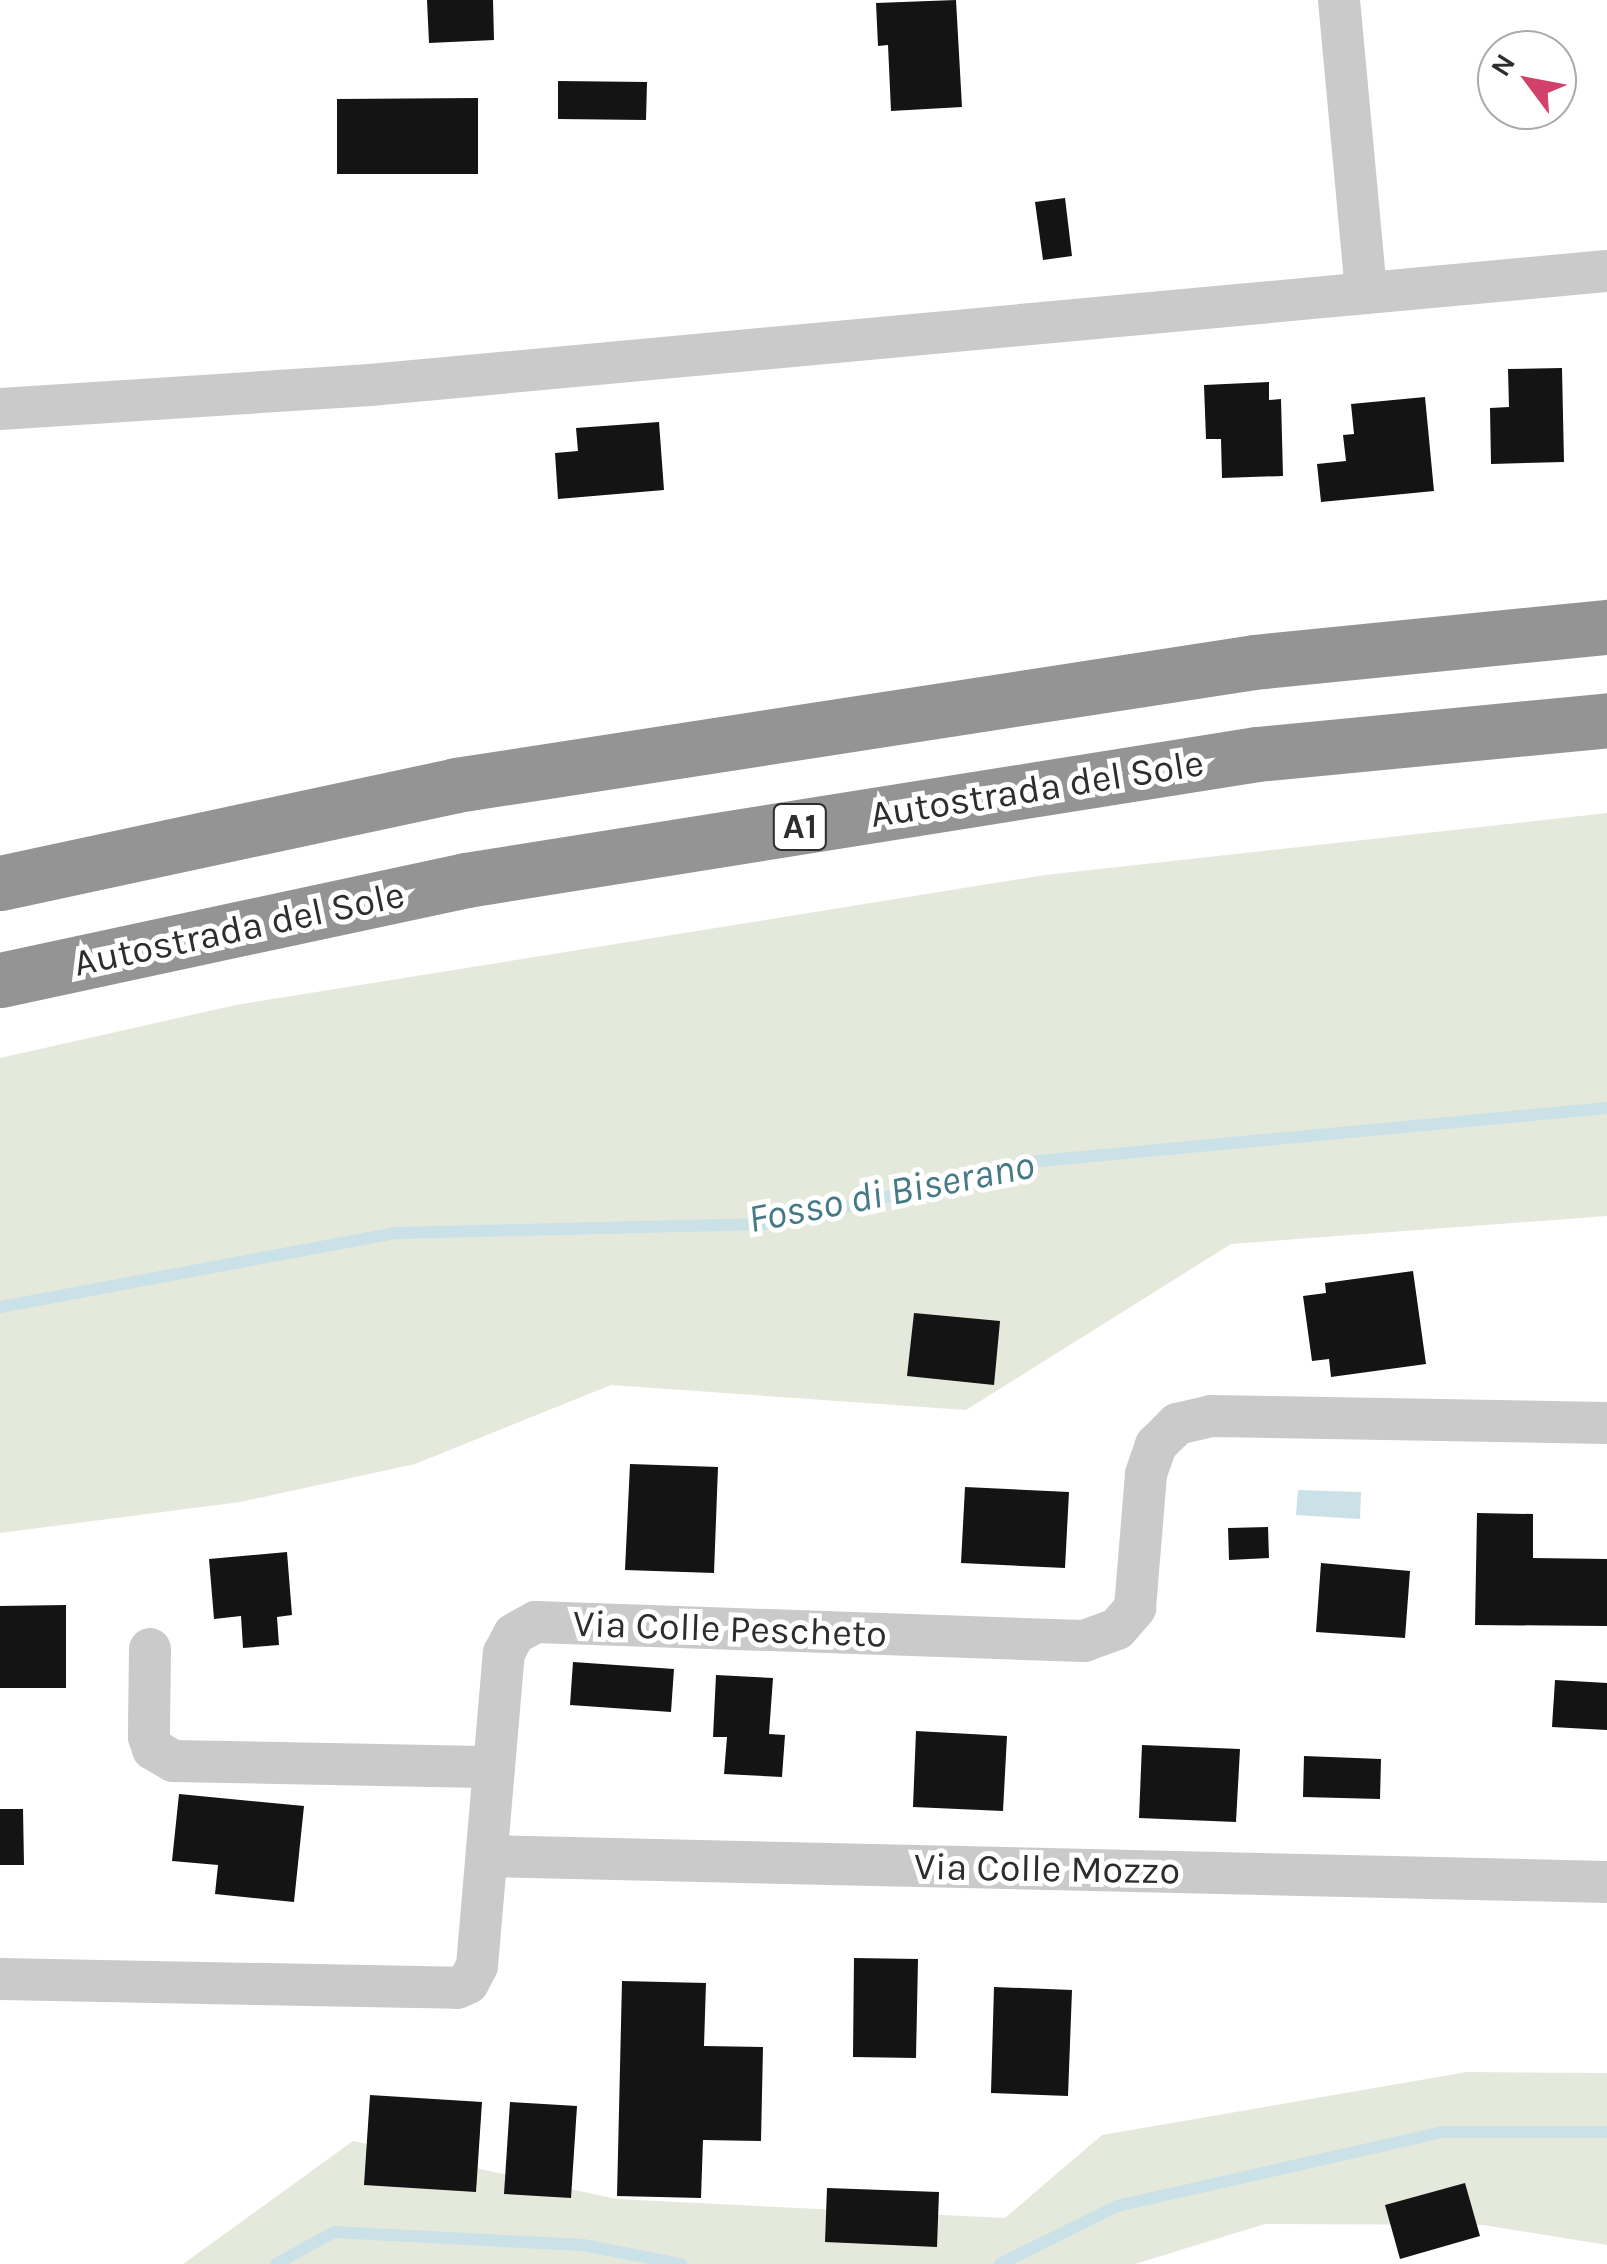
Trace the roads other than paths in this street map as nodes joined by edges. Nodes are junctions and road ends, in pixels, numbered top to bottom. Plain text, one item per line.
1 (1339, 0) edge
2 (1607, 271) edge
3 (1366, 293) junction
4 (0, 409) edge
5 (1607, 627) edge
6 (1607, 720) edge
7 (0, 883) edge
8 (0, 980) edge
9 (1607, 1423) edge
10 (150, 1649) dead end
11 (494, 1767) junction
12 (487, 1856) junction
13 (1607, 1882) edge
14 (0, 1979) edge

1 - 3 street
2 - 3 street
3 - 4 street
5 - 7 highway
6 - 8 highway, Autostrada del Sole / A1
9 - 11 street, Via Colle Pescheto
10 - 11 street
11 - 12 street, Via Colle Pescheto
12 - 13 street, Via Colle Mozzo
12 - 14 street, Via Colle Pescheto

